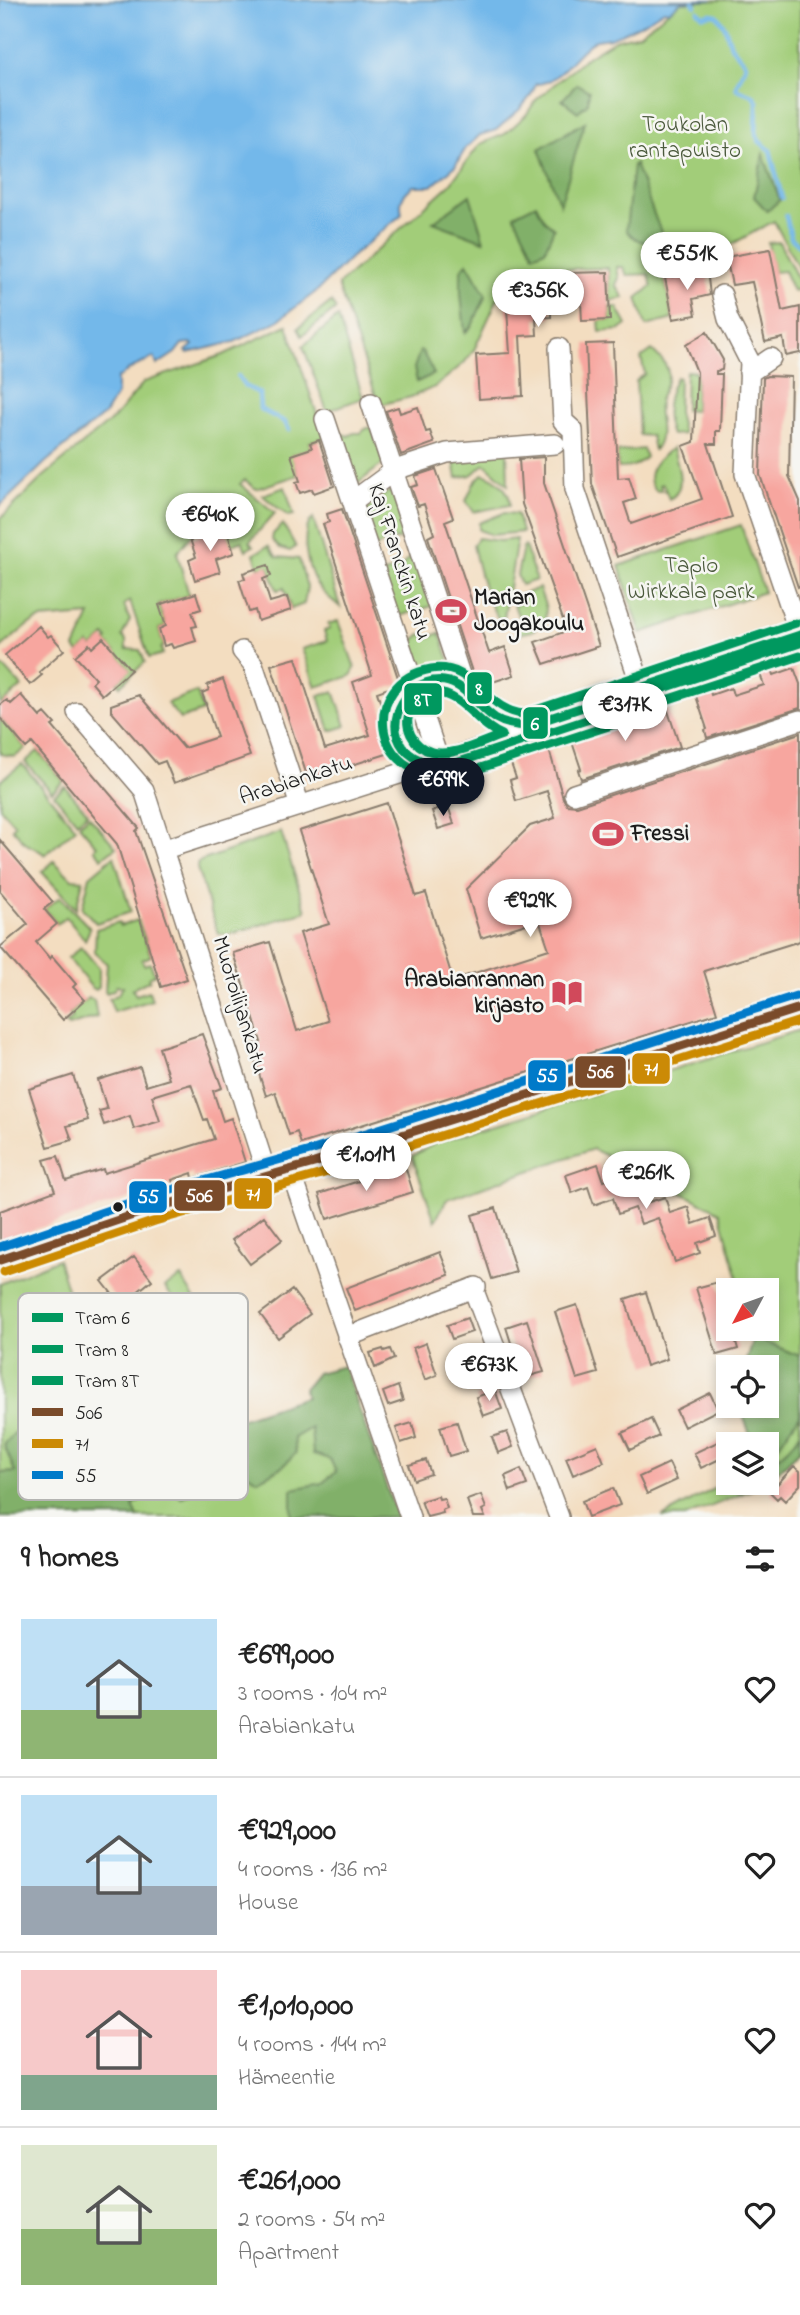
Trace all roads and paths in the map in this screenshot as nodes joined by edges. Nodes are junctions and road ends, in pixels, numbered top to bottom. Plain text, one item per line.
1 (722, 295) dead end
2 (559, 348) dead end
3 (771, 358) dead end
4 (748, 365) junction
5 (372, 403) dead end
6 (325, 418) dead end
7 (555, 444) dead end
8 (395, 470) junction
9 (353, 501) junction
10 (800, 637) edge
11 (242, 651) dead end
12 (643, 692) junction
13 (77, 712) dead end
14 (800, 720) edge
15 (527, 733) junction
16 (439, 761) junction
17 (574, 794) dead end
18 (300, 806) junction
19 (165, 849) junction
20 (800, 1008) edge
21 (279, 1172) junction
22 (0, 1260) edge
23 (347, 1337) junction
24 (410, 1517) edge
25 (559, 1517) edge

1 - 4 street
2 - 12 street
3 - 4 street
4 - 10 street
5 - 8 street, Kaj Franckin katu
6 - 9 street, Kaj Franckin katu
7 - 8 street
8 - 9 street
8 - 15 street, Kaj Franckin katu
9 - 16 street, Kaj Franckin katu
10 - 12 street, Arabiankatu
11 - 18 street
12 - 15 street, Arabiankatu
13 - 19 street, Muotoilijankatu
14 - 17 street
15 - 16 street, Arabiankatu
16 - 18 street, Arabiankatu
18 - 19 street, Arabiankatu
19 - 21 street, Muotoilijankatu
20 - 21 main road
21 - 22 main road
21 - 23 street, Muotoilijankatu
23 - 24 street, Muotoilijankatu
23 - 25 street

